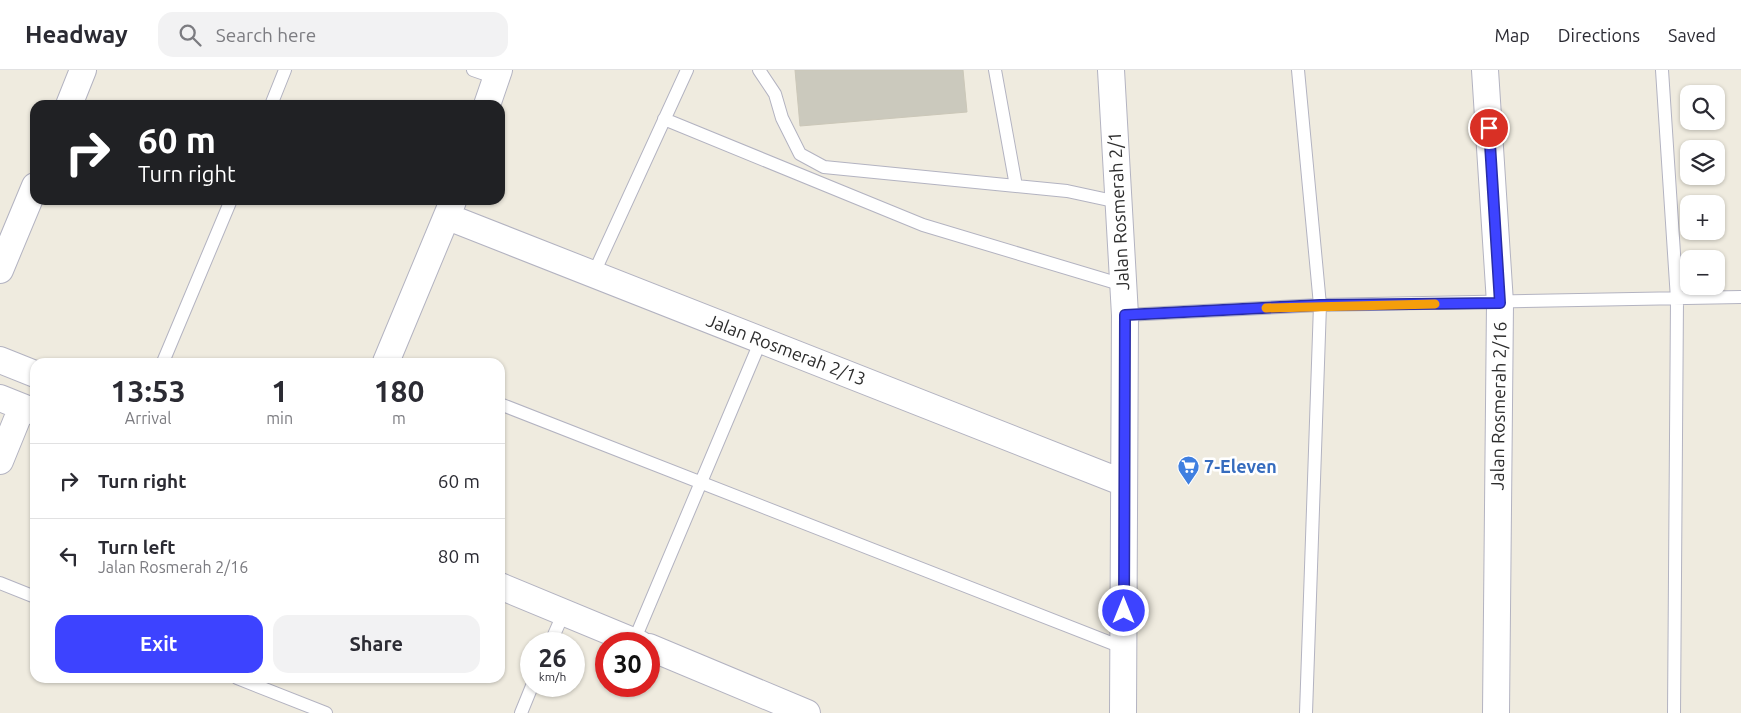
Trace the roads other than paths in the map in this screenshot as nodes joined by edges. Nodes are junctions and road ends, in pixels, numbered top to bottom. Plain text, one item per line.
1 (83, 70) edge
2 (286, 70) edge
3 (687, 70) edge
4 (759, 70) edge
5 (995, 70) edge
6 (1111, 70) edge
7 (1298, 70) edge
8 (1485, 70) edge
9 (1662, 70) edge
10 (489, 73) edge
11 (71, 100) edge
12 (273, 100) edge
13 (487, 100) edge
14 (664, 119) junction
15 (1016, 186) junction
16 (30, 198) edge
17 (1118, 202) junction
18 (229, 205) edge
19 (451, 209) edge
20 (0, 270) edge
21 (593, 274) junction
22 (1123, 285) junction
23 (1741, 297) edge
24 (1677, 299) junction
25 (1500, 303) junction
26 (1320, 305) junction
27 (1125, 315) junction
28 (761, 340) junction
29 (164, 358) edge
30 (391, 358) edge
31 (0, 360) edge
32 (30, 372) edge
33 (19, 406) edge
34 (505, 406) edge
35 (0, 461) edge
36 (1124, 483) junction
37 (702, 484) junction
38 (0, 583) edge
39 (505, 588) edge
40 (30, 595) edge
41 (564, 612) junction
42 (555, 632) edge
43 (612, 632) edge
44 (646, 632) edge
45 (1124, 648) junction
46 (660, 652) edge
47 (250, 683) edge
48 (528, 697) edge
49 (326, 713) edge
50 (521, 713) edge
51 (807, 713) edge
52 (1123, 713) edge
53 (1306, 713) edge
54 (1496, 713) edge
55 (1674, 713) edge

1 - 11 street
2 - 12 lane
3 - 14 lane
4 - 15 lane
5 - 15 lane
6 - 17 street, Jalan Rosmerah 2/1
7 - 26 lane
8 - 25 street, Jalan Rosmerah 2/16
9 - 24 lane
10 - 13 street
14 - 21 lane
14 - 22 lane
15 - 17 lane
16 - 20 street
17 - 22 street, Jalan Rosmerah 2/1
18 - 29 lane
19 - 21 street, Jalan Rosmerah 2/13
19 - 30 street
21 - 28 street, Jalan Rosmerah 2/13
22 - 27 street, Jalan Rosmerah 2/1
23 - 24 lane
24 - 25 lane
24 - 55 lane
25 - 26 lane
25 - 54 street, Jalan Rosmerah 2/16
26 - 27 lane
26 - 53 lane
27 - 36 street, Jalan Rosmerah 2/1
28 - 36 street, Jalan Rosmerah 2/13
28 - 37 lane
31 - 32 street
33 - 35 street
34 - 37 lane
36 - 45 street, Jalan Rosmerah 2/1
37 - 44 lane
37 - 45 lane
38 - 40 lane
39 - 41 street
41 - 42 lane
41 - 43 street
45 - 52 street, Jalan Rosmerah 2/1
46 - 51 street
47 - 49 lane
48 - 50 lane

